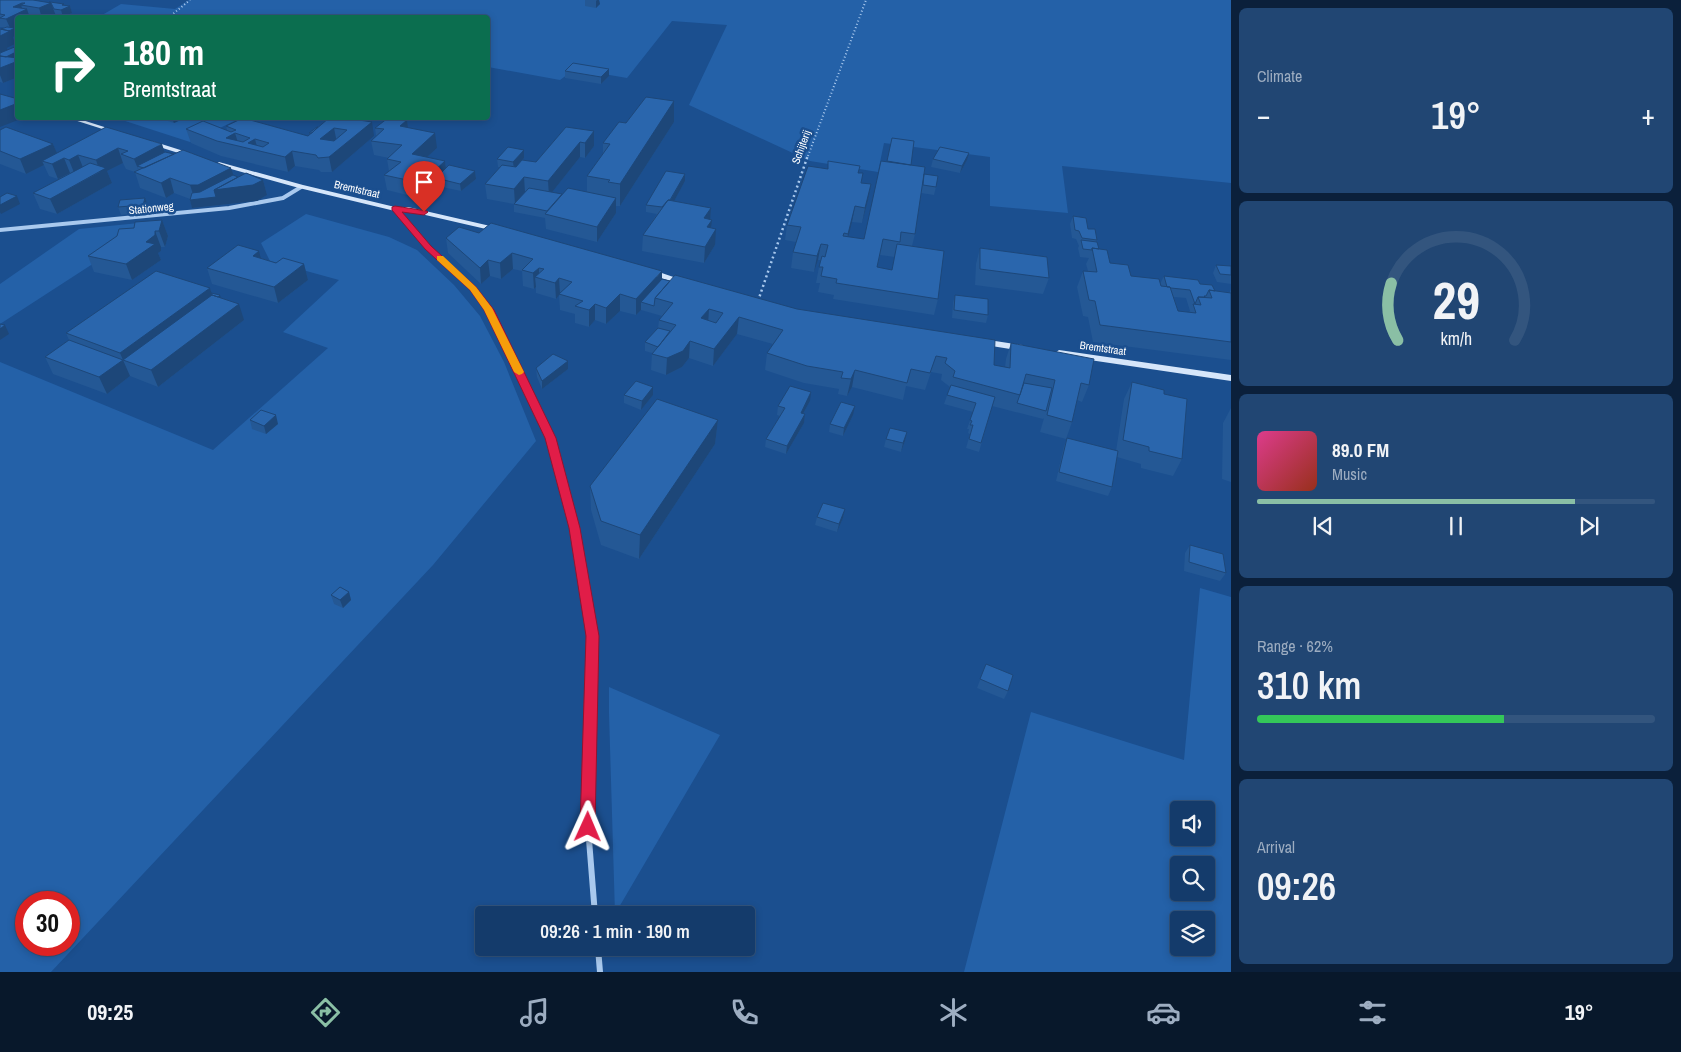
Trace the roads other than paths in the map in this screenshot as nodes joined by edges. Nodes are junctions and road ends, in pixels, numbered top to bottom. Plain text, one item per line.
1 (78, 120) edge
2 (124, 134) edge
3 (142, 140) edge
4 (197, 157) edge
5 (206, 160) edge
6 (301, 187) junction
7 (395, 208) junction
8 (0, 230) edge
9 (511, 234) edge
10 (644, 271) edge
11 (691, 284) edge
12 (974, 341) edge
13 (1033, 349) edge
14 (1053, 352) edge
15 (1231, 378) edge
16 (594, 906) edge
17 (599, 956) edge
18 (600, 972) edge

1 - 2 street
3 - 4 street
5 - 6 street, Bremtstraat
6 - 7 street, Bremtstraat
6 - 8 street, Stationweg
7 - 9 street, Bremtstraat
7 - 16 street
10 - 11 street
12 - 13 street
14 - 15 street, Bremtstraat
17 - 18 street

